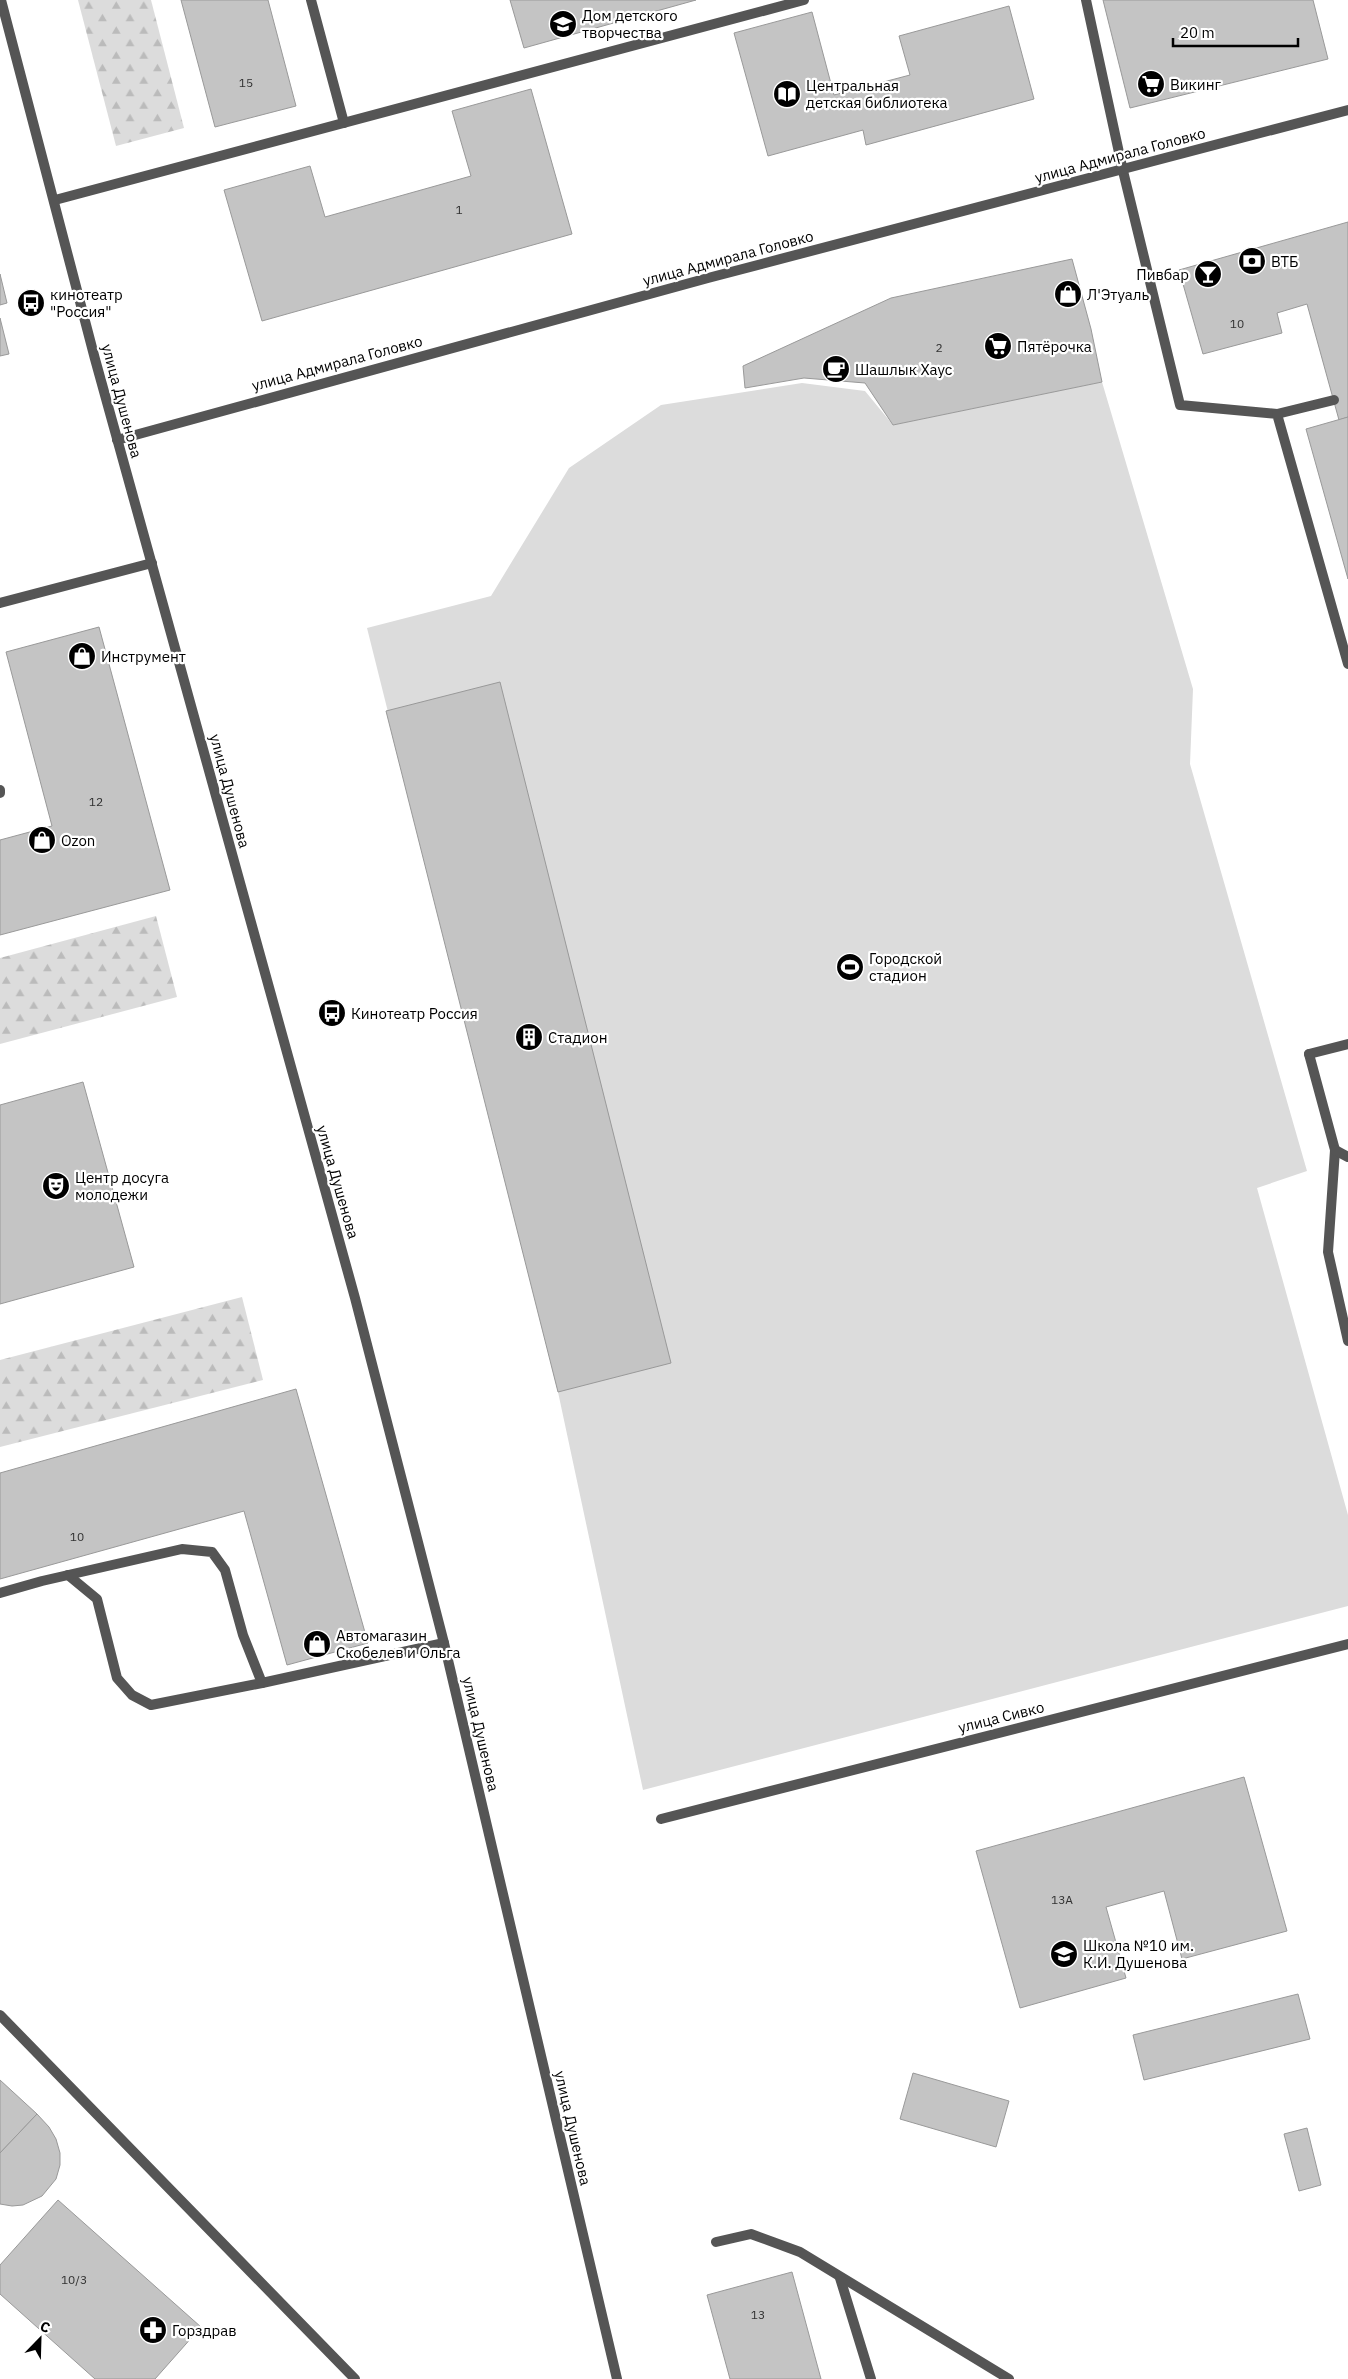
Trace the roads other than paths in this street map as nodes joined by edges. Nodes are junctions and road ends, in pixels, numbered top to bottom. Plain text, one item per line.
1 (1, 0) edge
2 (312, 0) edge
3 (804, 0) edge
4 (1086, 0) edge
5 (3, 25) edge
6 (1348, 110) edge
7 (344, 123) junction
8 (1123, 170) junction
9 (55, 200) junction
10 (1334, 400) dead end
11 (1277, 414) junction
12 (117, 440) junction
13 (152, 563) junction
14 (0, 603) edge
15 (1348, 664) edge
16 (1348, 1044) edge
17 (1335, 1150) junction
18 (1348, 1157) edge
19 (1348, 1341) edge
20 (68, 1575) junction
21 (0, 1593) edge
22 (444, 1642) junction
23 (1348, 1644) edge
24 (262, 1683) junction
25 (661, 1819) dead end
26 (0, 2015) edge
27 (716, 2242) dead end
28 (840, 2278) junction
29 (354, 2379) edge
30 (616, 2379) edge
31 (871, 2379) edge
32 (1009, 2379) edge

1 - 5 street, улица Душенова
2 - 7 street
3 - 7 street
4 - 8 street
5 - 9 street, улица Душенова
6 - 8 street, улица Адмирала Головко
7 - 9 street
8 - 11 street
8 - 12 street, улица Адмирала Головко
9 - 12 street, улица Душенова
10 - 11 street
11 - 15 street
12 - 13 street, улица Душенова
13 - 14 street
13 - 22 street, улица Душенова
16 - 17 street
17 - 18 street
17 - 19 street
20 - 21 street
20 - 24 street
20 - 24 street
22 - 24 street
22 - 30 street, улица Душенова
23 - 25 street, улица Сивко
26 - 29 street
27 - 28 street
28 - 31 street
28 - 32 street

